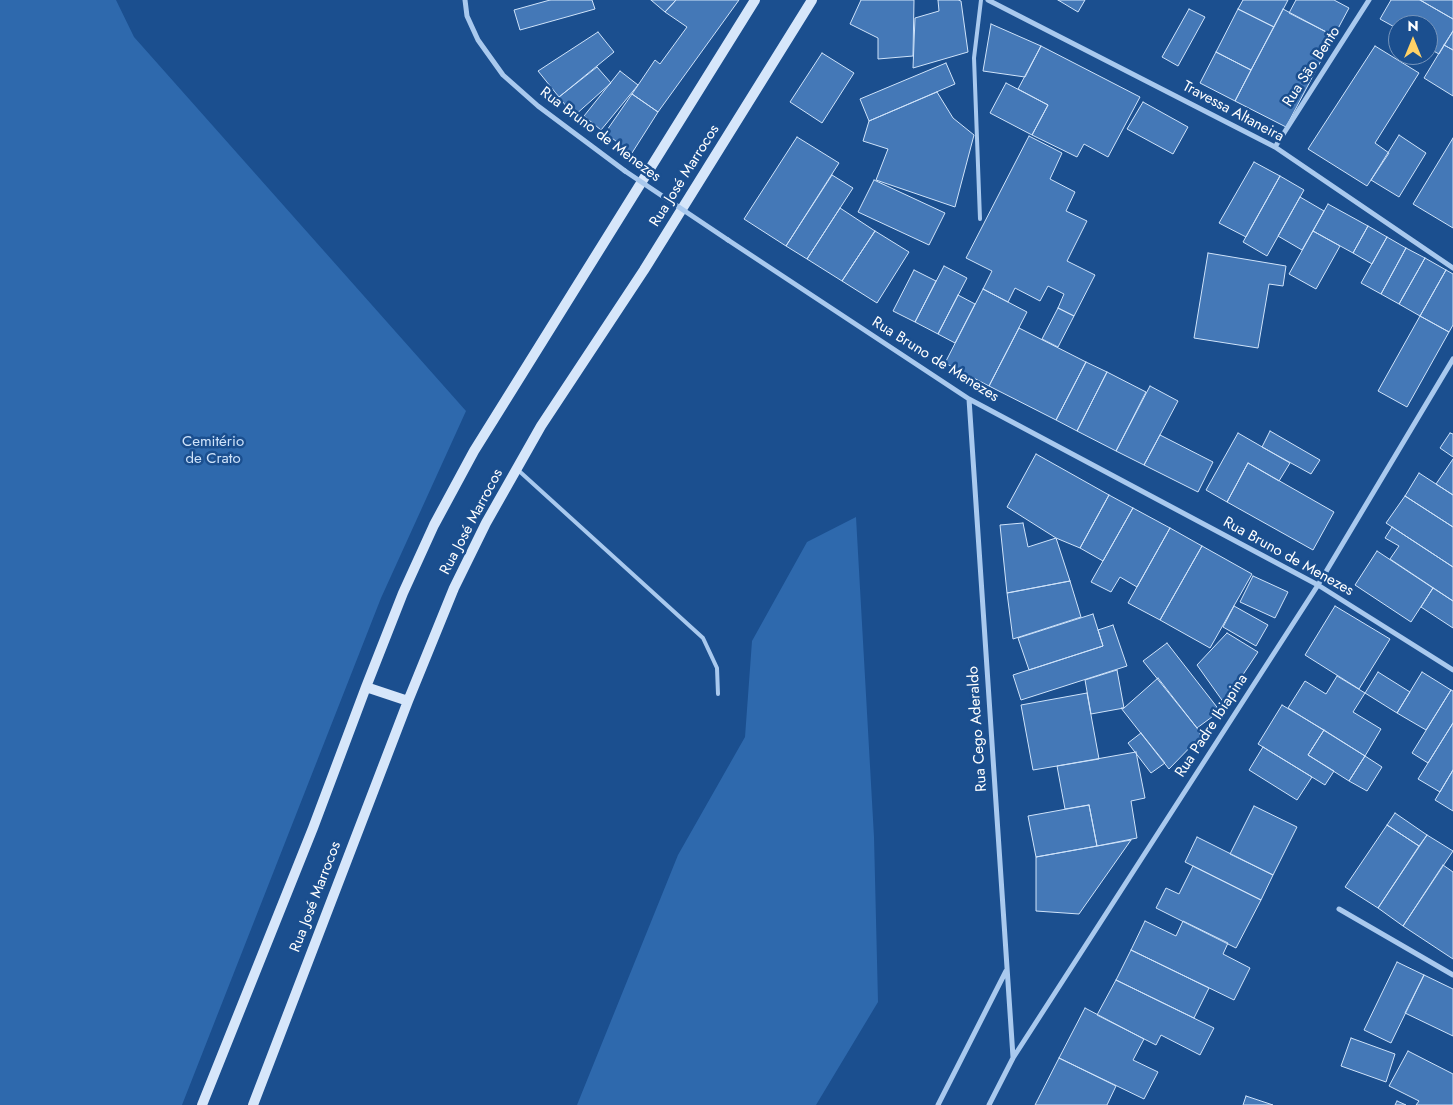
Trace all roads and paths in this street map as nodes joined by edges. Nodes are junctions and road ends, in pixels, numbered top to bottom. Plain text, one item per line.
1 (465, 0) edge
2 (755, 0) edge
3 (812, 0) edge
4 (981, 0) edge
5 (988, 0) edge
6 (1369, 0) edge
7 (1275, 147) junction
8 (980, 220) dead end
9 (1453, 268) edge
10 (1453, 359) edge
11 (969, 399) junction
12 (517, 469) junction
13 (1318, 585) junction
14 (1453, 670) edge
15 (366, 687) junction
16 (718, 694) dead end
17 (408, 701) junction
18 (1339, 909) dead end
19 (1007, 970) junction
20 (1453, 975) edge
21 (1013, 1058) junction
22 (202, 1105) edge
23 (253, 1105) edge
24 (938, 1105) edge
25 (989, 1105) edge

1 - 11 street, Rua Bruno de Menezes, bridge
2 - 15 main road, Rua José Marrocos
3 - 12 main road, Rua José Marrocos
4 - 8 lane
5 - 7 street, Travessa Altaneira
6 - 7 street, Rua São Bento
7 - 9 street, Travessa Altaneira
10 - 13 street, Rua Padre Ibiapina
11 - 13 street, Rua Bruno de Menezes
11 - 19 street, Rua Cego Aderaldo
12 - 16 lane
12 - 17 main road, Rua José Marrocos
13 - 14 street, Rua Bruno de Menezes
13 - 21 street, Rua Padre Ibiapina
15 - 17 main road
15 - 22 main road, Rua José Marrocos
17 - 23 main road, Rua José Marrocos
18 - 20 street
19 - 21 street, Rua Cego Aderaldo
19 - 24 street
21 - 25 street, Rua Padre Ibiapina

